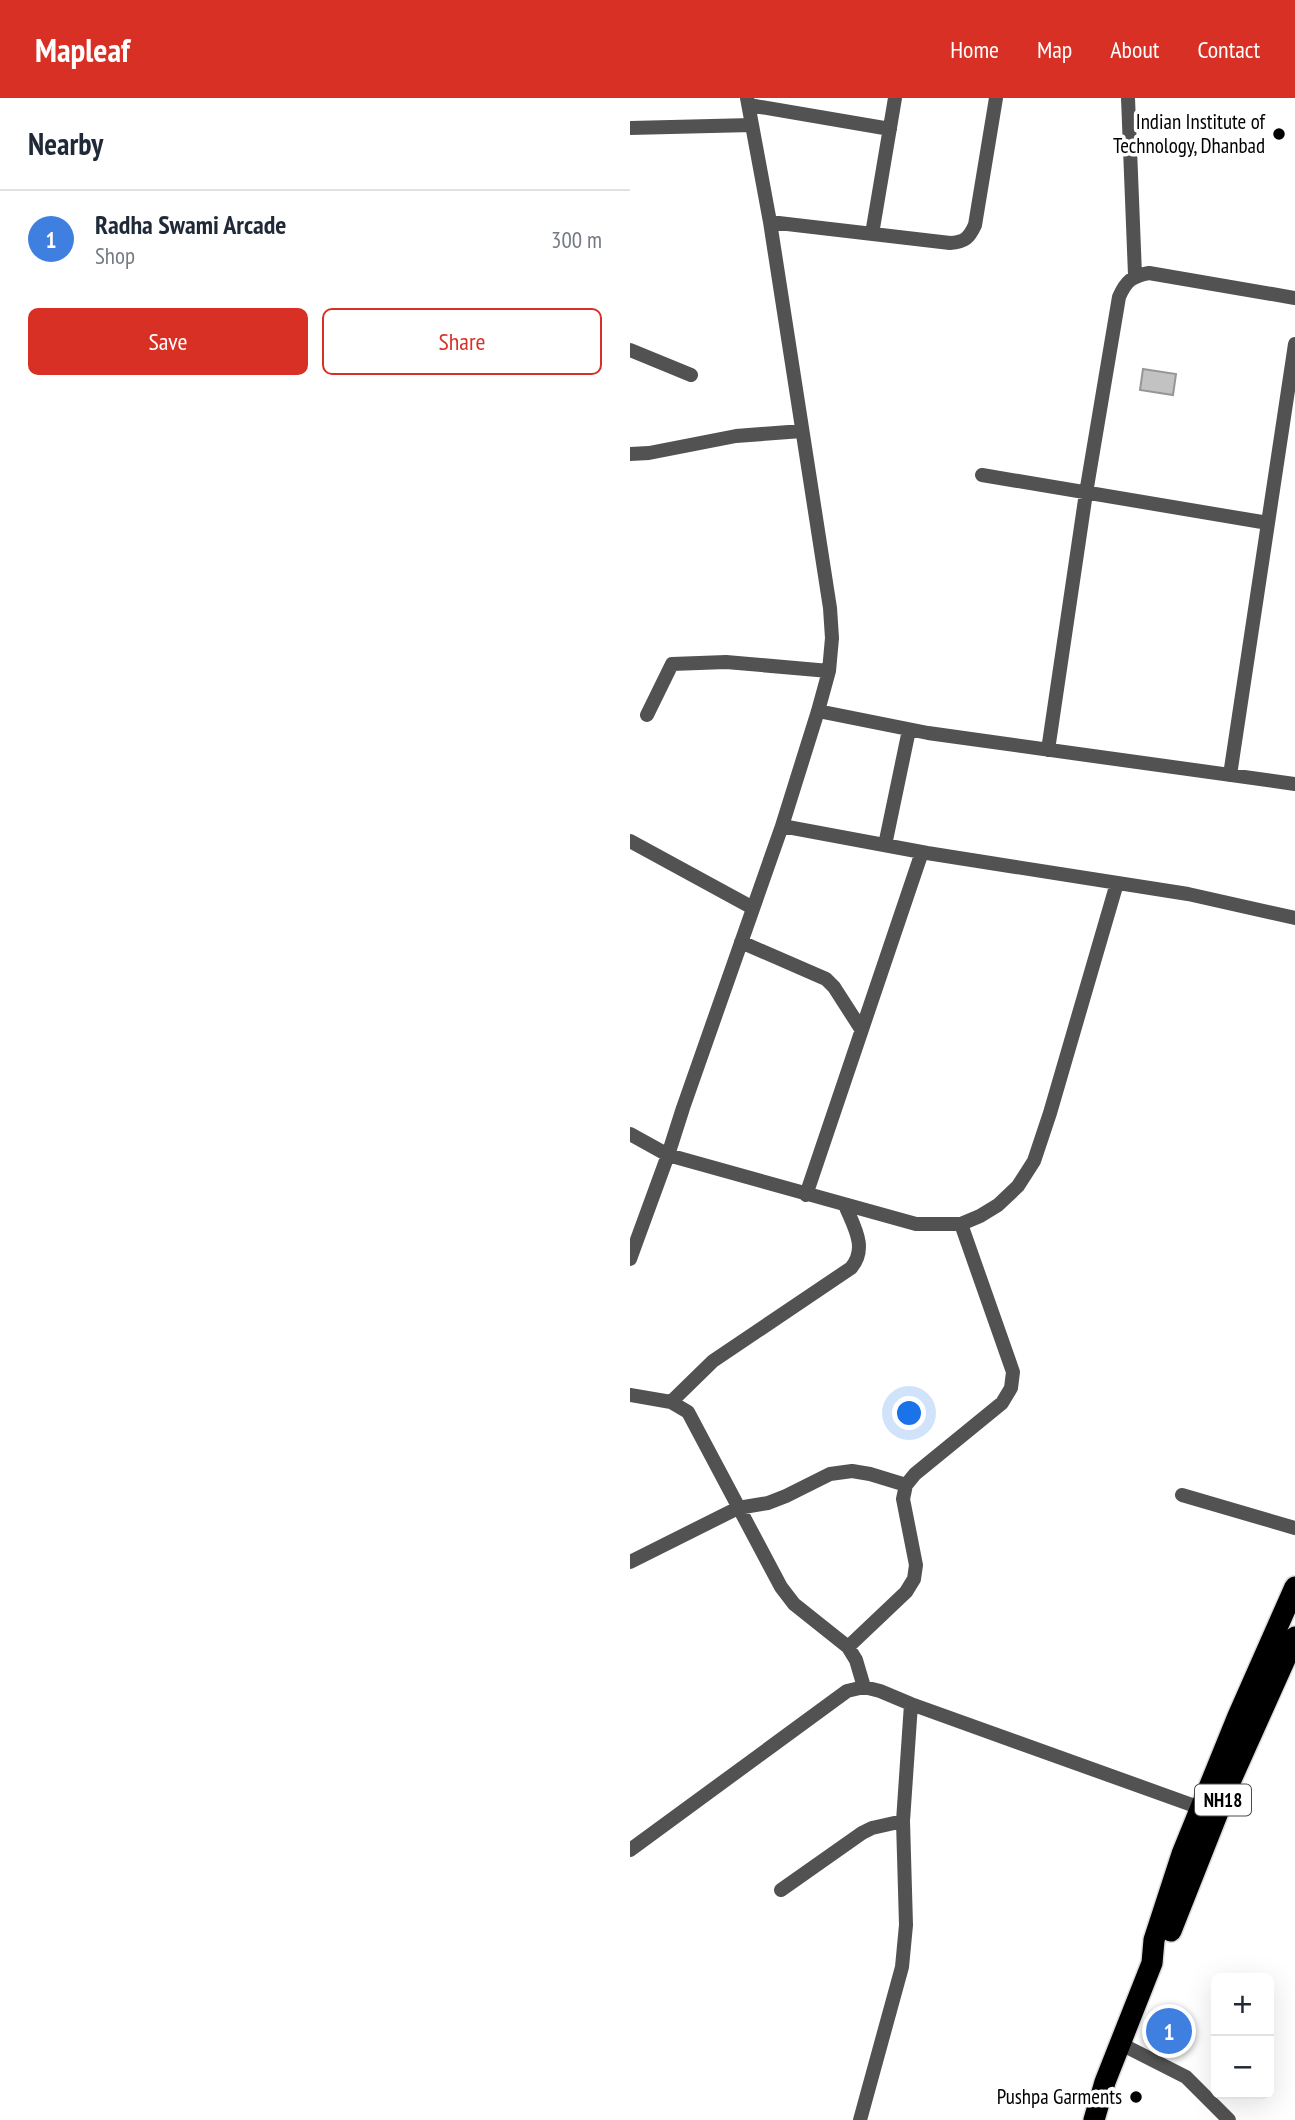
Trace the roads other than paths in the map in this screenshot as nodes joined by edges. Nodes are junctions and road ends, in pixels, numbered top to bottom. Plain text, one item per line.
1 (895, 98) edge
2 (996, 98) edge
3 (1129, 98) edge
4 (748, 102) edge
5 (752, 125) junction
6 (630, 128) edge
7 (890, 130) junction
8 (769, 222) junction
9 (872, 234) junction
10 (1135, 275) junction
11 (1295, 298) edge
12 (1295, 344) edge
13 (630, 350) edge
14 (691, 375) dead end
15 (802, 431) junction
16 (630, 454) edge
17 (982, 475) dead end
18 (1086, 493) junction
19 (1268, 523) junction
20 (829, 671) junction
21 (818, 711) junction
22 (647, 715) dead end
23 (909, 730) junction
24 (1048, 750) junction
25 (1230, 775) junction
26 (1295, 785) edge
27 (782, 826) junction
28 (630, 841) edge
29 (886, 845) junction
30 (922, 852) junction
31 (1117, 883) junction
32 (753, 908) junction
33 (1295, 918) edge
34 (741, 942) junction
35 (862, 1029) junction
36 (630, 1135) edge
37 (668, 1155) junction
38 (806, 1195) junction
39 (845, 1205) junction
40 (961, 1224) junction
41 (630, 1259) edge
42 (630, 1395) edge
43 (671, 1402) junction
44 (906, 1485) junction
45 (1182, 1495) dead end
46 (738, 1508) junction
47 (1295, 1528) edge
48 (630, 1562) edge
49 (1295, 1587) edge
50 (1295, 1637) edge
51 (848, 1647) junction
52 (864, 1687) junction
53 (911, 1704) junction
54 (1208, 1811) junction
55 (903, 1821) junction
56 (630, 1850) edge
57 (781, 1890) dead end
58 (1121, 2044) junction
59 (860, 2120) edge
60 (1094, 2120) edge
61 (1229, 2120) edge

1 - 7 street
2 - 9 street
3 - 10 street
4 - 5 street
4 - 7 street
5 - 6 street
5 - 8 street
7 - 9 street
8 - 9 street
8 - 15 street
10 - 11 street
10 - 18 street
12 - 19 street
13 - 14 street
15 - 16 street
15 - 20 street
17 - 18 street
18 - 19 street
18 - 24 street
19 - 25 street
20 - 21 street
20 - 22 street
21 - 23 street
21 - 27 street
23 - 24 street
23 - 29 street
24 - 25 street
25 - 26 street
27 - 29 street
27 - 32 street
28 - 32 street
29 - 30 street
30 - 31 street
30 - 35 street
31 - 33 street
31 - 40 street
32 - 34 street
34 - 35 street
34 - 37 street
35 - 38 street
36 - 37 street
37 - 38 street
37 - 41 street
38 - 39 street
39 - 40 street
39 - 43 street
40 - 44 street
42 - 43 street
43 - 46 street
44 - 46 street
44 - 51 street
45 - 47 street
46 - 48 street
46 - 51 street
49 - 54 highway, NH18
50 - 54 highway, NH18
51 - 52 street
52 - 53 street
52 - 56 street
53 - 54 street
53 - 55 street
54 - 58 highway, NH18
55 - 57 street
55 - 59 street
58 - 60 highway, NH18
58 - 61 street

